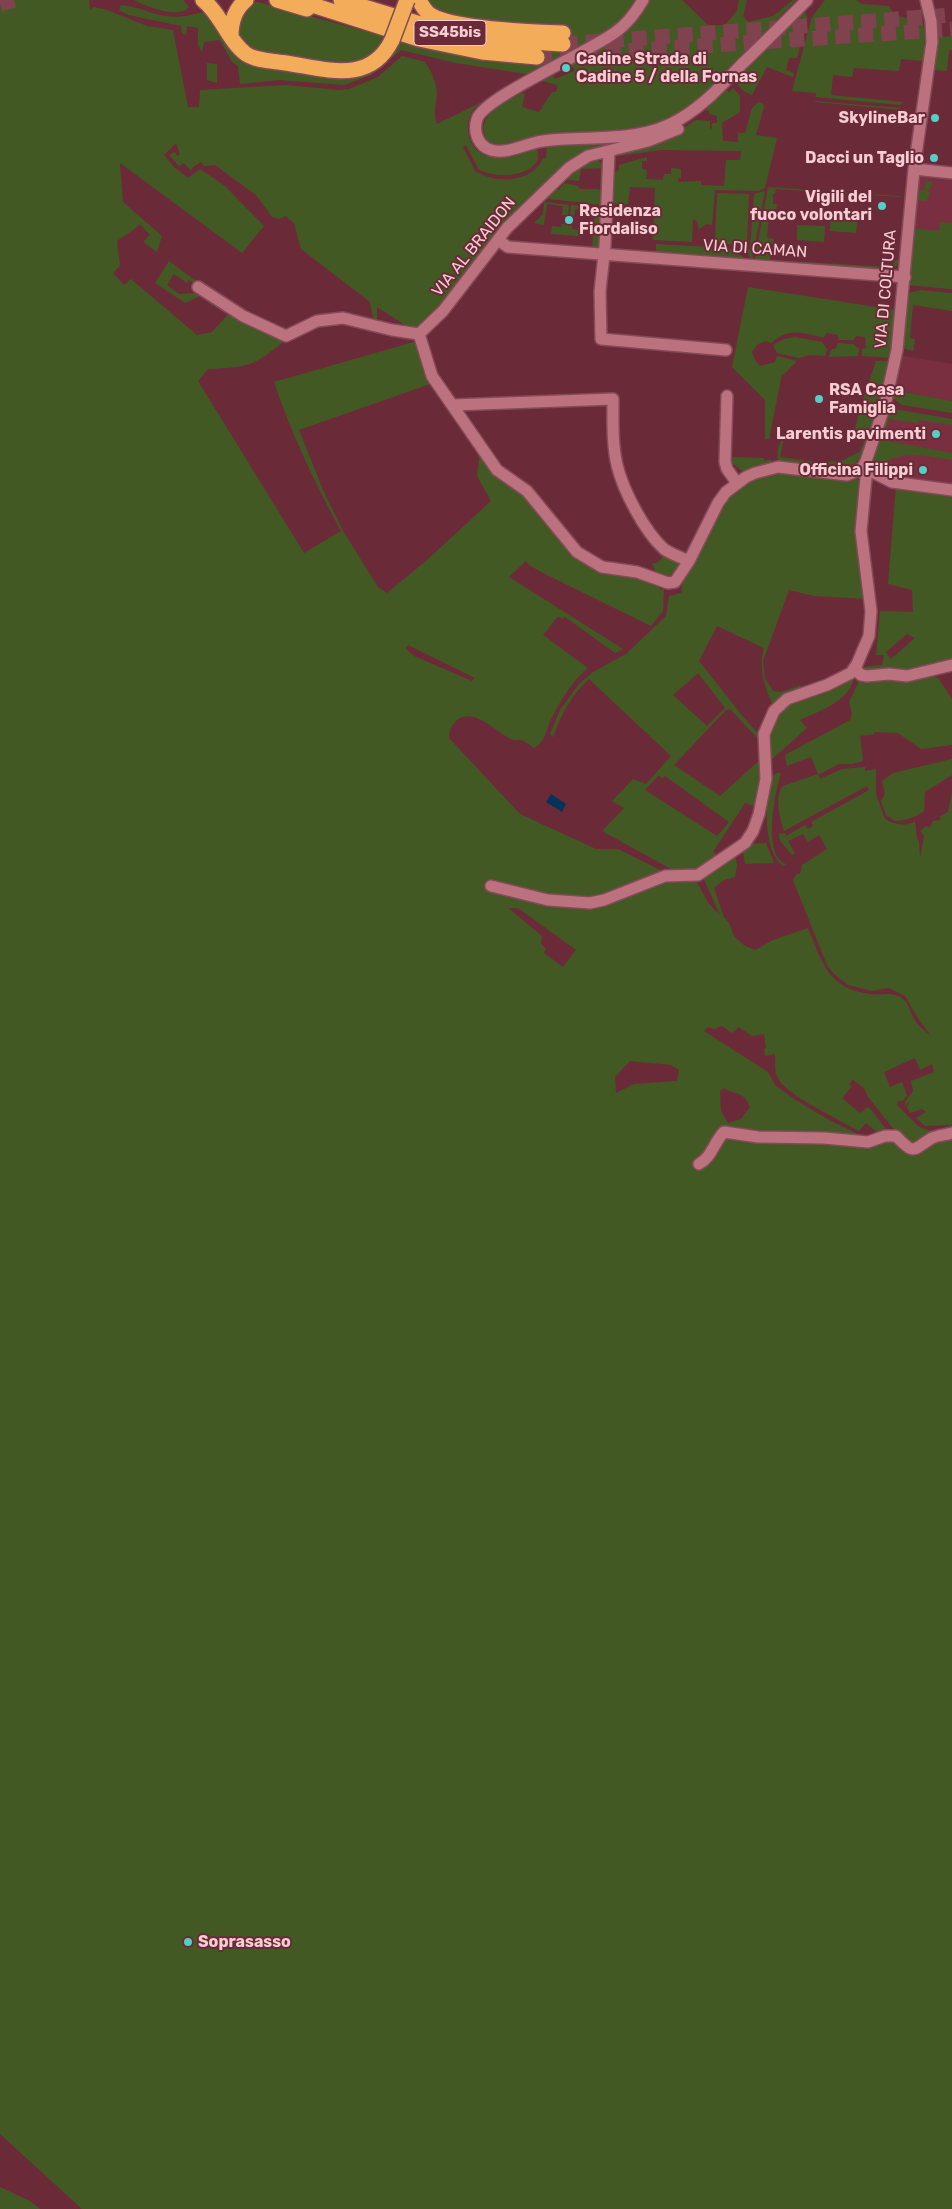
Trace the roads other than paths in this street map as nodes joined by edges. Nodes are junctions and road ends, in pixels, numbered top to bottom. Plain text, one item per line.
1 (203, 0) edge
2 (246, 0) edge
3 (277, 0) edge
4 (297, 0) edge
5 (341, 0) edge
6 (407, 0) edge
7 (419, 0) edge
8 (644, 0) edge
9 (807, 0) edge
10 (920, 0) edge
11 (926, 0) edge
12 (355, 19) junction
13 (931, 22) junction
14 (231, 36) junction
15 (537, 57) tunnel mouth
16 (702, 104) junction
17 (609, 156) junction
18 (914, 170) junction
19 (952, 173) edge
20 (498, 240) junction
21 (604, 255) junction
22 (904, 276) junction
23 (198, 287) dead end
24 (419, 334) junction
25 (726, 350) dead end
26 (727, 396) dead end
27 (453, 405) junction
28 (863, 467) junction
29 (737, 483) junction
30 (952, 490) edge
31 (688, 561) junction
32 (952, 665) edge
33 (855, 669) junction
34 (491, 886) dead end
35 (952, 1133) edge
36 (699, 1164) dead end

1 - 14 highway
2 - 14 highway
3 - 12 highway
4 - 12 highway, SS45bis
5 - 7 highway, SS45bis
6 - 14 highway, bridge
8 - 16 street
9 - 16 street
10 - 13 street, VIA DI COLTURA
11 - 13 street, VIA DI COLTURA
12 - 15 highway, SS45bis
13 - 18 street, VIA DI COLTURA
16 - 17 street, VIA AL BRAIDON
17 - 20 street, VIA AL BRAIDON
17 - 21 street
18 - 19 street
18 - 22 street, VIA DI COLTURA
20 - 21 street, VIA DI CAMAN
20 - 24 street, VIA AL BRAIDON
21 - 22 street, VIA DI CAMAN
21 - 25 street
22 - 28 street, VIA DI COLTURA
23 - 24 street
24 - 27 street
26 - 29 street
27 - 31 street
27 - 31 street
28 - 29 street
28 - 30 street
28 - 33 street
29 - 31 street
32 - 33 street
33 - 34 street
35 - 36 street

